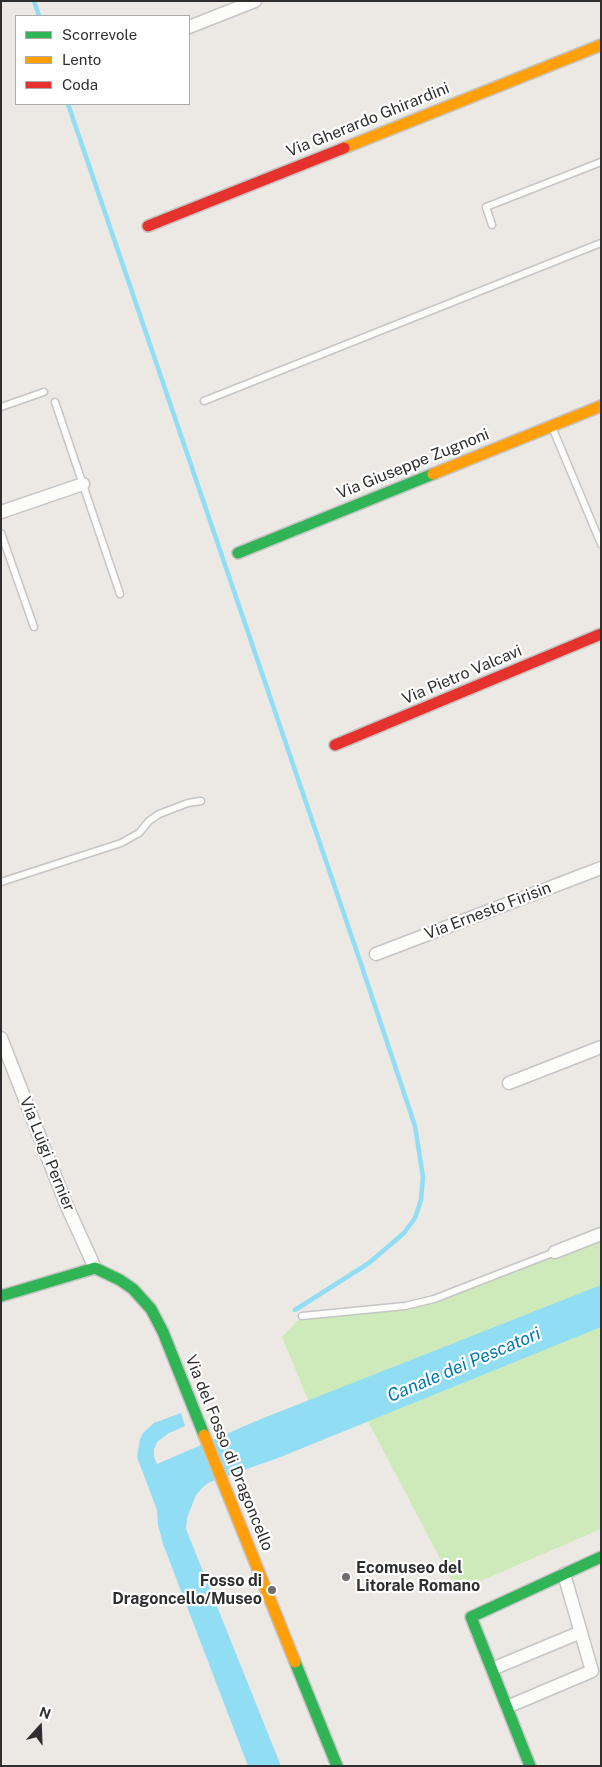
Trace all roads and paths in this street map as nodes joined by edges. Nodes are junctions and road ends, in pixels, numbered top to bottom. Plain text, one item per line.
1 (255, 1) edge
2 (190, 27) edge
3 (601, 45) edge
4 (601, 162) edge
5 (492, 225) dead end
6 (148, 226) dead end
7 (601, 243) edge
8 (44, 392) dead end
9 (204, 401) dead end
10 (55, 402) dead end
11 (601, 406) edge
12 (1, 407) edge
13 (552, 426) junction
14 (82, 484) junction
15 (1, 512) edge
16 (1, 533) edge
17 (601, 544) edge
18 (238, 553) dead end
19 (120, 594) dead end
20 (34, 627) dead end
21 (601, 634) edge
22 (335, 745) dead end
23 (201, 801) dead end
24 (601, 868) edge
25 (1, 882) edge
26 (376, 954) dead end
27 (1, 1038) edge
28 (601, 1047) edge
29 (509, 1083) dead end
30 (601, 1234) edge
31 (555, 1252) joint
32 (95, 1268) junction
33 (1, 1296) edge
34 (302, 1316) dead end
35 (601, 1557) edge
36 (564, 1574) junction
37 (580, 1632) junction
38 (492, 1669) junction
39 (507, 1708) junction
40 (337, 1766) edge
41 (530, 1766) edge

1 - 2 street
3 - 6 street, Via Gherardo Ghirardini
4 - 5 lane
7 - 9 lane
8 - 12 lane
10 - 14 lane
11 - 13 street, Via Giuseppe Zugnoni
13 - 17 lane
13 - 18 street, Via Giuseppe Zugnoni
14 - 15 street
14 - 19 lane
16 - 20 lane
21 - 22 street, Via Pietro Valcavi
23 - 25 lane
24 - 26 street, Via Ernesto Firisin
27 - 32 street, Via Luigi Pernier
28 - 29 street
30 - 31 street
31 - 34 lane
32 - 33 street
32 - 40 street, Via del Fosso di Dragoncello
35 - 36 street
36 - 37 street
36 - 38 street
37 - 38 street
37 - 39 street
38 - 39 street
39 - 41 street

